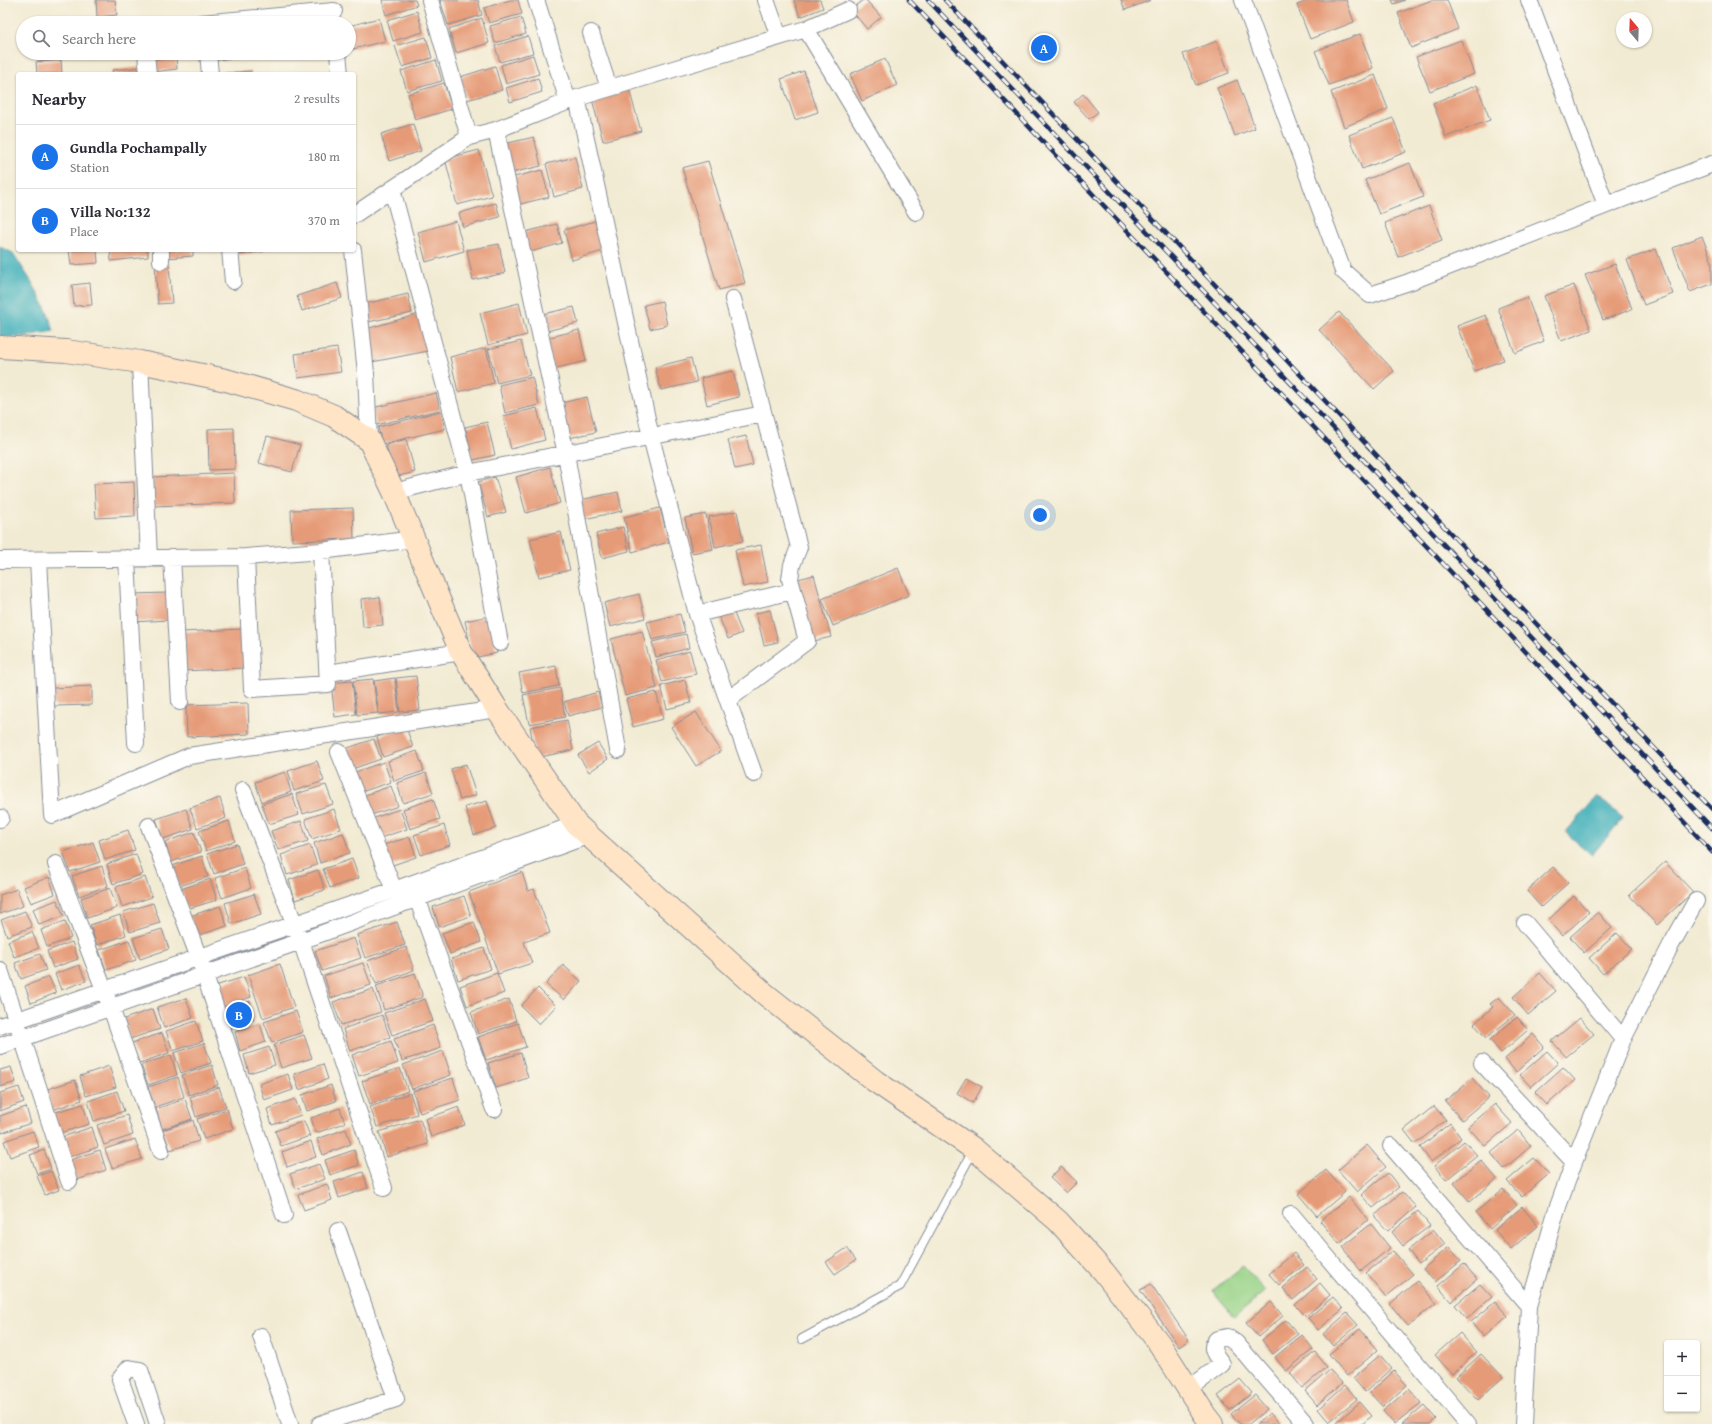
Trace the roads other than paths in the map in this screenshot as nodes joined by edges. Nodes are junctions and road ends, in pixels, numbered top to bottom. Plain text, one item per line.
1 (430, 0) edge
2 (536, 0) edge
3 (766, 0) edge
4 (1243, 0) edge
5 (1529, 0) edge
6 (848, 10) dead end
7 (334, 11) edge
8 (280, 16) edge
9 (806, 29) junction
10 (591, 33) dead end
11 (779, 37) junction
12 (147, 60) edge
13 (209, 60) edge
14 (339, 60) edge
15 (148, 72) edge
16 (210, 72) edge
17 (340, 72) edge
18 (609, 88) junction
19 (572, 100) junction
20 (496, 130) junction
21 (469, 137) junction
22 (1712, 164) edge
23 (392, 189) junction
24 (1606, 205) junction
25 (916, 212) dead end
26 (356, 214) edge
27 (230, 252) edge
28 (353, 252) edge
29 (233, 281) dead end
30 (732, 299) dead end
31 (0, 347) edge
32 (140, 362) junction
33 (763, 414) junction
34 (651, 437) junction
35 (368, 440) junction
36 (566, 454) junction
37 (468, 473) junction
38 (394, 492) junction
39 (414, 539) junction
40 (321, 551) junction
41 (172, 557) junction
42 (246, 557) junction
43 (127, 558) junction
44 (149, 558) junction
45 (0, 560) edge
46 (38, 560) junction
47 (792, 591) junction
48 (697, 614) junction
49 (500, 643) dead end
50 (462, 652) junction
51 (328, 673) junction
52 (728, 700) junction
53 (180, 702) dead end
54 (497, 708) junction
55 (136, 743) dead end
56 (618, 750) dead end
57 (338, 752) dead end
58 (754, 774) dead end
59 (243, 790) dead end
60 (149, 826) dead end
61 (581, 830) junction
62 (56, 864) dead end
63 (394, 890) junction
64 (417, 898) junction
65 (1696, 901) dead end
66 (1525, 922) dead end
67 (294, 925) junction
68 (301, 941) junction
69 (199, 958) junction
70 (0, 970) edge
71 (204, 976) junction
72 (104, 992) junction
73 (111, 1008) junction
74 (17, 1020) junction
75 (0, 1026) edge
76 (22, 1038) junction
77 (1623, 1039) junction
78 (0, 1046) edge
79 (1482, 1062) dead end
80 (494, 1109) dead end
81 (1391, 1146) dead end
82 (974, 1149) junction
83 (161, 1151) dead end
84 (1574, 1162) junction
85 (69, 1181) dead end
86 (384, 1188) dead end
87 (1291, 1214) dead end
88 (284, 1215) dead end
89 (338, 1231) dead end
90 (1528, 1306) junction
91 (261, 1336) dead end
92 (802, 1340) dead end
93 (1189, 1389) junction
94 (136, 1424) edge
95 (158, 1424) edge
96 (290, 1424) edge
97 (320, 1424) edge
98 (1212, 1424) edge
99 (1306, 1424) edge
100 (1468, 1424) edge
101 (1523, 1424) edge

1 - 21 street
2 - 19 street
3 - 11 street
4 - 24 street
5 - 24 street
6 - 9 street
7 - 8 street
9 - 11 street
9 - 25 street
10 - 18 street
11 - 18 street
12 - 15 street
13 - 16 street
14 - 17 street
18 - 19 street
19 - 20 street
19 - 34 street
20 - 21 street
20 - 36 street
21 - 23 street
22 - 24 street
23 - 26 street
23 - 37 street
27 - 29 street
28 - 35 street
30 - 33 street
31 - 32 main road
32 - 35 main road
32 - 44 street
33 - 34 street
33 - 47 street
34 - 36 street
34 - 48 street
35 - 38 main road
36 - 37 street
36 - 56 street
37 - 38 street
37 - 49 street
38 - 39 main road
39 - 40 street
39 - 50 main road
40 - 42 street
40 - 51 street
41 - 42 street
41 - 44 street
41 - 53 street
42 - 51 street
43 - 44 street
43 - 46 street
43 - 55 street
45 - 46 street
46 - 54 street
47 - 48 street
47 - 52 street
48 - 52 street
50 - 51 street
50 - 54 main road
52 - 58 street
54 - 61 main road
57 - 63 street
59 - 67 street
60 - 69 street
61 - 63 street
61 - 64 street
61 - 82 main road
62 - 72 street
63 - 67 street
64 - 68 street
64 - 80 street
65 - 77 street
66 - 77 street
67 - 68 street
67 - 69 street
68 - 71 street
68 - 86 street
69 - 71 street
69 - 72 street
70 - 74 street
71 - 73 street
71 - 88 street
72 - 73 street
72 - 74 street
73 - 76 street
73 - 83 street
74 - 75 street
74 - 76 street
76 - 78 street
76 - 85 street
77 - 84 street
79 - 84 street
81 - 90 street
82 - 92 lane
82 - 93 main road
84 - 90 street
87 - 100 street
89 - 97 street
90 - 101 street
91 - 96 street
93 - 98 main road
93 - 99 street
94 - 95 street

